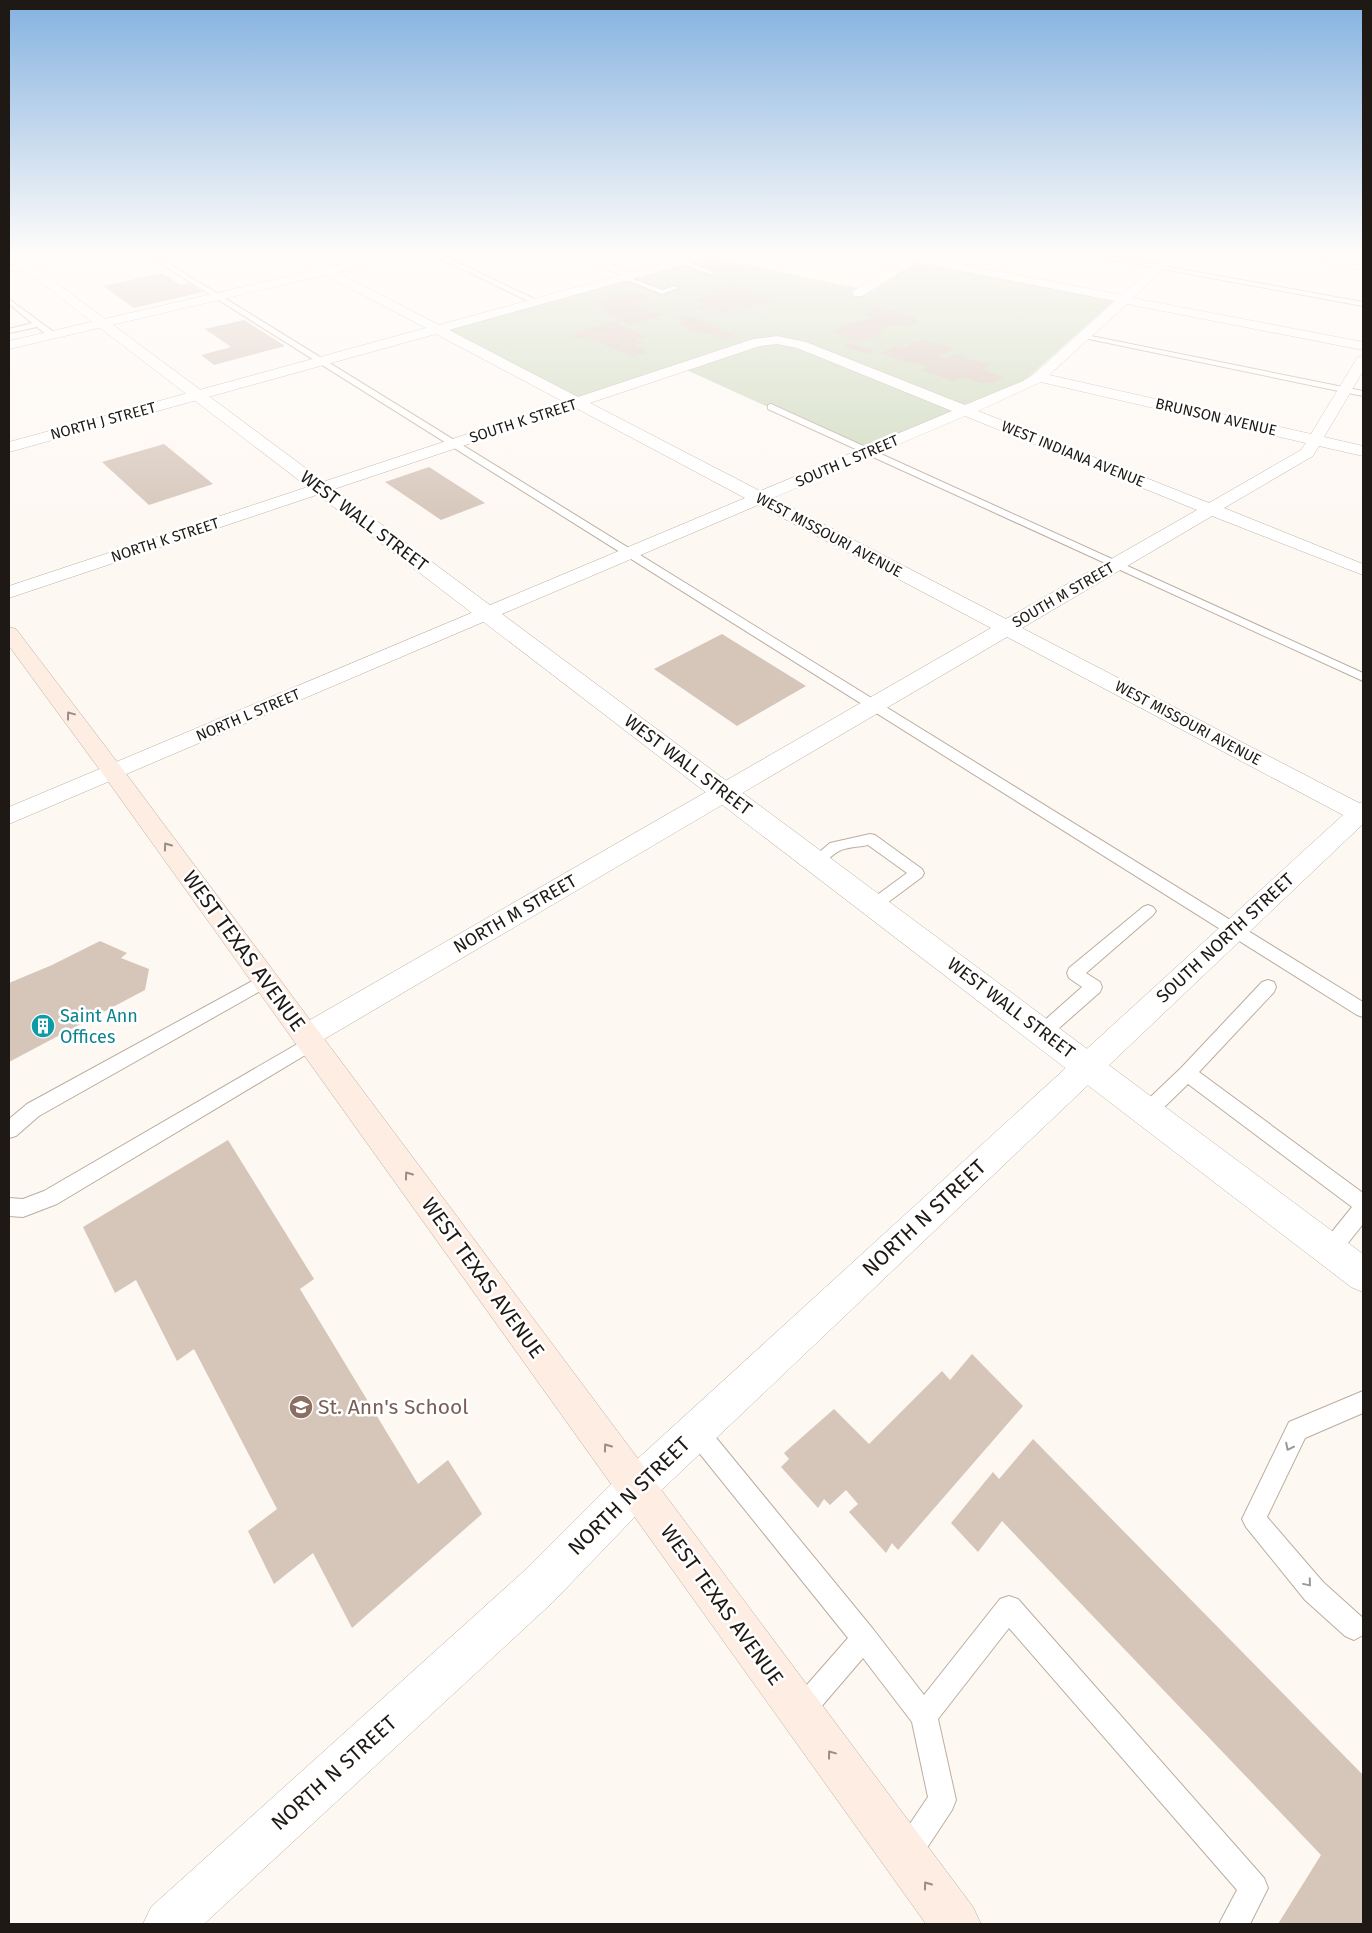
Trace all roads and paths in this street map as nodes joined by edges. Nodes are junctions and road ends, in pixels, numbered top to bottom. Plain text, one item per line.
1 (131, 345) edge
2 (295, 345) edge
3 (378, 345) edge
4 (468, 345) edge
5 (749, 345) edge
6 (802, 345) edge
7 (1074, 345) edge
8 (1128, 345) edge
9 (1363, 360) edge
10 (320, 361) junction
11 (1039, 377) junction
12 (1354, 392) edge
13 (196, 395) junction
14 (578, 403) junction
15 (771, 407) dead end
16 (965, 410) junction
17 (1315, 440) junction
18 (455, 444) junction
19 (9, 447) edge
20 (1363, 451) edge
21 (868, 452) junction
22 (321, 488) junction
23 (760, 498) junction
24 (1210, 509) junction
25 (630, 553) junction
26 (1114, 565) junction
27 (1363, 570) edge
28 (9, 592) edge
29 (487, 614) junction
30 (1006, 627) junction
31 (9, 633) edge
32 (1363, 677) edge
33 (874, 705) junction
34 (113, 772) junction
35 (725, 793) junction
36 (1362, 813) edge
37 (9, 816) edge
38 (816, 861) junction
39 (874, 905) junction
40 (1148, 911) dead end
41 (1234, 930) junction
42 (265, 980) junction
43 (1268, 987) dead end
44 (1363, 1010) edge
45 (1043, 1032) junction
46 (308, 1039) junction
47 (1087, 1066) junction
48 (1187, 1073) junction
49 (1148, 1111) junction
50 (9, 1130) edge
51 (1363, 1204) edge
52 (9, 1208) edge
53 (1363, 1209) edge
54 (1330, 1250) junction
55 (1363, 1276) edge
56 (1363, 1402) edge
57 (696, 1431) junction
58 (636, 1487) junction
59 (1354, 1628) dead end
60 (864, 1638) junction
61 (800, 1713) junction
62 (924, 1716) junction
63 (906, 1855) junction
64 (168, 1924) edge
65 (956, 1924) edge
66 (1234, 1924) edge

1 - 13 street, WEST WALL STREET
2 - 10 lane
3 - 10 street, NORTH J STREET
4 - 14 street, WEST MISSOURI AVENUE
5 - 14 street, SOUTH K STREET
6 - 16 street, WEST INDIANA AVENUE
7 - 11 street, SOUTH L STREET
8 - 12 lane
9 - 12 street, SOUTH M STREET
10 - 13 street, NORTH J STREET
10 - 18 lane
11 - 16 street, SOUTH L STREET
11 - 17 street, BRUNSON AVENUE
12 - 17 street, SOUTH M STREET
13 - 19 street, NORTH J STREET
13 - 22 street, WEST WALL STREET
14 - 18 street, SOUTH K STREET
14 - 23 street, WEST MISSOURI AVENUE
15 - 21 lane
16 - 21 street, SOUTH L STREET
16 - 24 street, WEST INDIANA AVENUE
17 - 20 street, BRUNSON AVENUE
17 - 24 street, SOUTH M STREET
18 - 22 street, SOUTH K STREET
18 - 25 lane
21 - 23 street, SOUTH L STREET
21 - 26 lane
22 - 28 street, NORTH K STREET
22 - 29 street, WEST WALL STREET
23 - 25 street, SOUTH L STREET
23 - 30 street, WEST MISSOURI AVENUE
24 - 26 street, SOUTH M STREET
24 - 27 street, WEST INDIANA AVENUE
25 - 29 street, SOUTH L STREET
25 - 33 lane
26 - 30 street, SOUTH M STREET
26 - 32 lane
29 - 34 street, NORTH L STREET
29 - 35 street, WEST WALL STREET
30 - 33 street, SOUTH M STREET
30 - 36 street, WEST MISSOURI AVENUE
34 -> 31 main road, WEST TEXAS AVENUE
33 - 35 street, SOUTH M STREET
33 - 41 lane
34 - 37 street, NORTH L STREET
42 -> 34 main road, WEST TEXAS AVENUE
35 - 38 street, WEST WALL STREET
35 - 46 street, NORTH M STREET
36 - 41 street, SOUTH NORTH STREET
38 - 39 street, WEST WALL STREET
38 - 39 lane
39 - 45 street, WEST WALL STREET
40 - 45 lane
41 - 44 lane
41 - 47 street, SOUTH NORTH STREET
42 - 46 main road, WEST TEXAS AVENUE
42 - 50 lane
43 - 48 lane
45 - 47 street, WEST WALL STREET
46 - 52 lane
58 -> 46 main road, WEST TEXAS AVENUE
47 - 49 street, WEST WALL STREET
47 - 57 street, NORTH N STREET
48 - 49 lane
48 - 51 lane
49 - 54 street, WEST WALL STREET
53 - 54 lane
54 - 55 street, WEST WALL STREET
56 -> 59 lane
57 - 58 street, NORTH N STREET
57 - 60 lane
58 - 61 main road, WEST TEXAS AVENUE
58 - 64 street, NORTH N STREET
60 - 61 lane
60 - 62 lane
63 -> 61 main road, WEST TEXAS AVENUE
62 - 63 lane
62 - 66 lane
65 -> 63 main road, WEST TEXAS AVENUE

